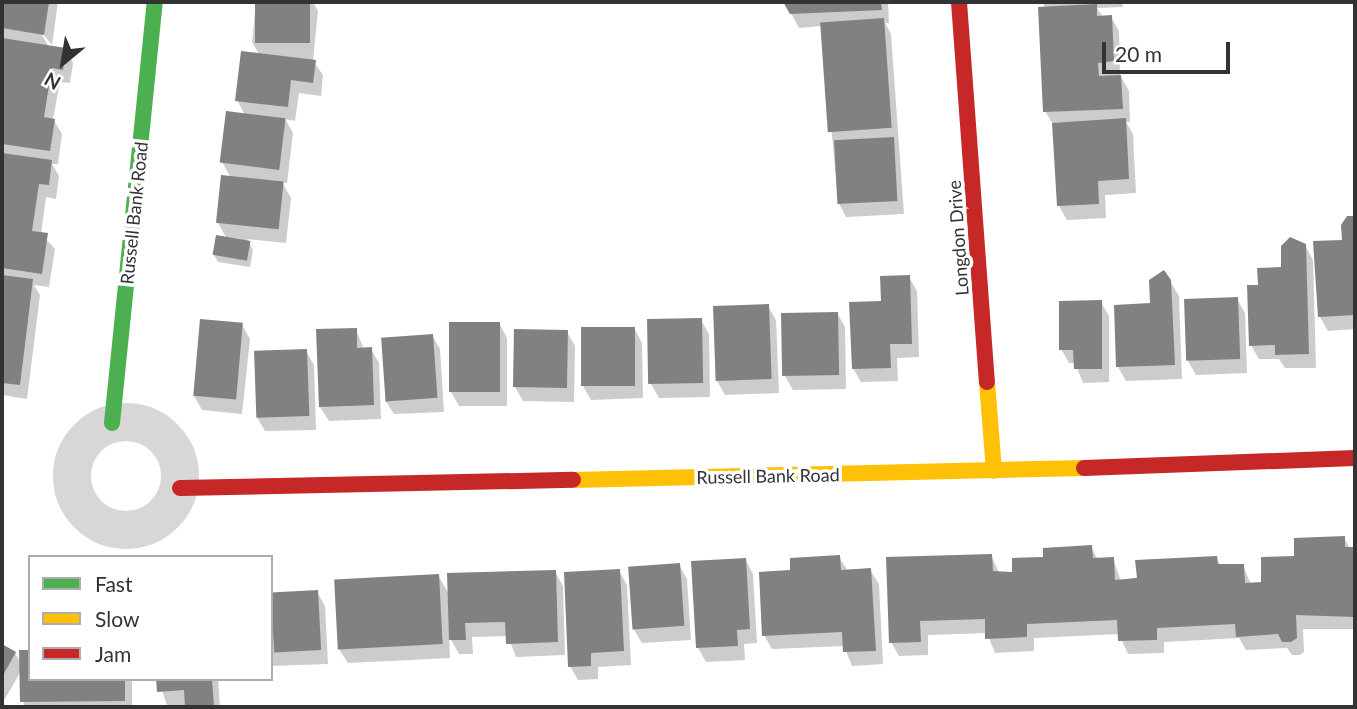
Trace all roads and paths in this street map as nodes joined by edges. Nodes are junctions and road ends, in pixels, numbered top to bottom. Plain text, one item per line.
1 (155, 2) edge
2 (959, 2) edge
3 (112, 424) junction
4 (1355, 458) edge
5 (994, 471) junction
6 (180, 488) junction

1 - 3 street, Russell Bank Road
2 - 5 street, Longdon Drive
3 - 6 street
3 - 6 street
4 - 5 street, Russell Bank Road
5 - 6 street, Russell Bank Road

